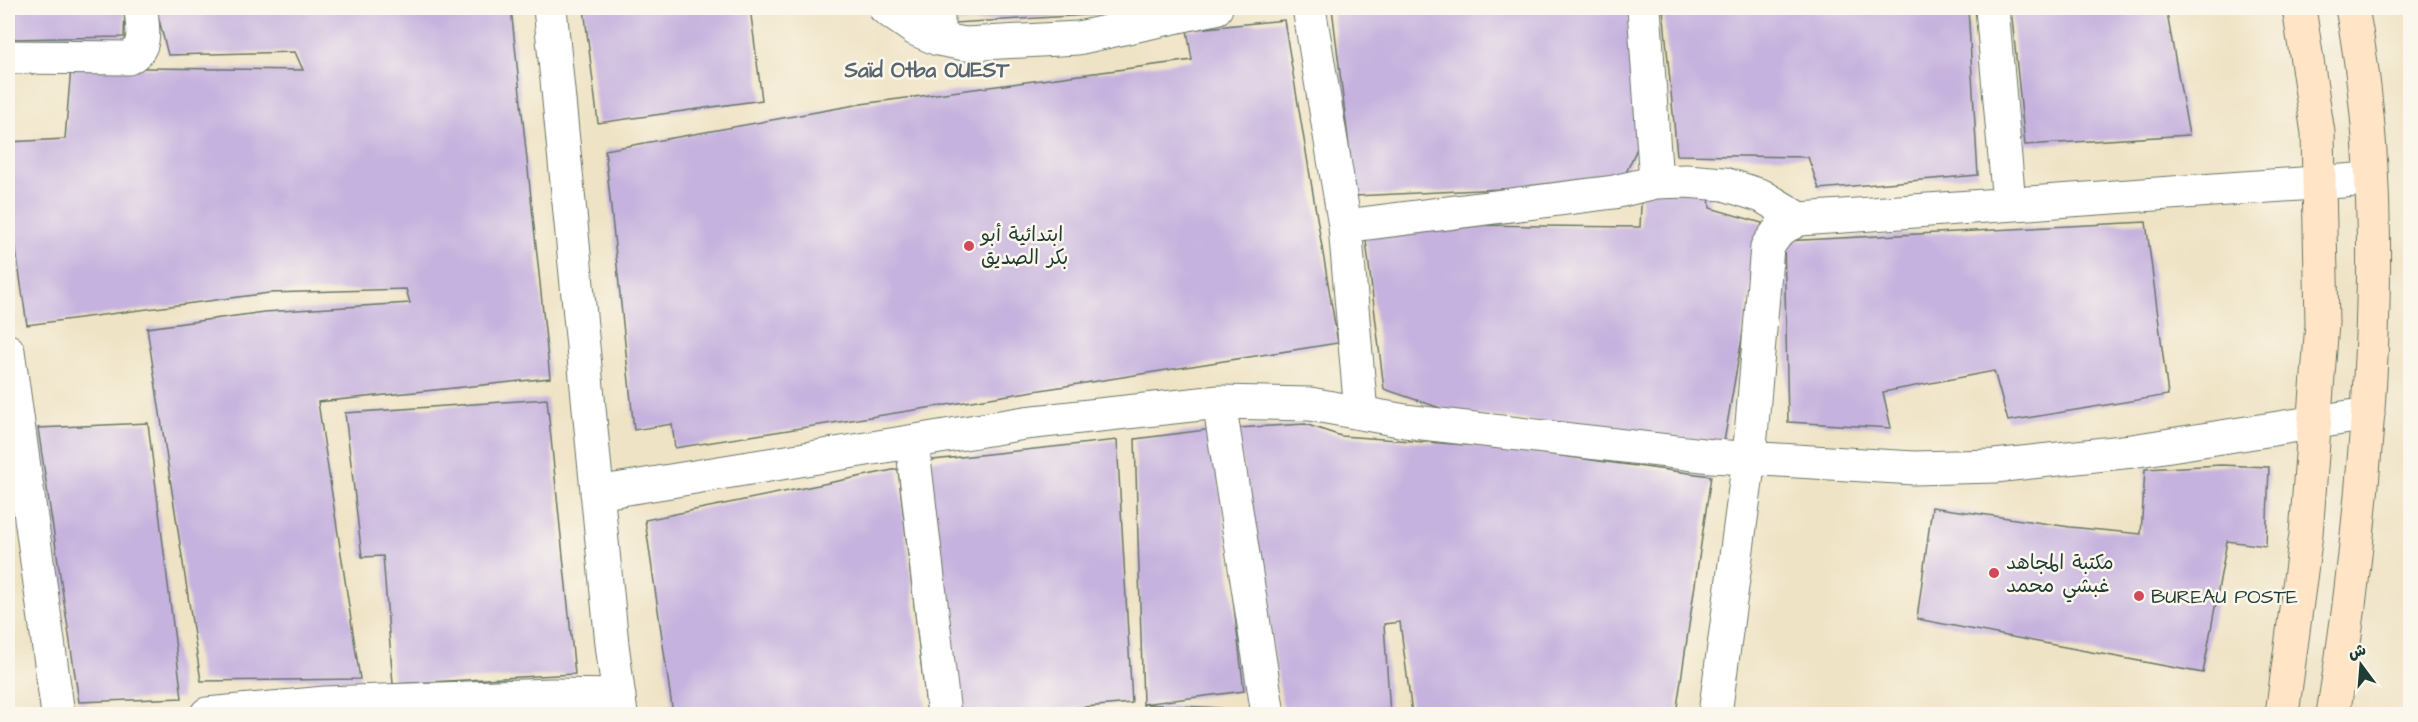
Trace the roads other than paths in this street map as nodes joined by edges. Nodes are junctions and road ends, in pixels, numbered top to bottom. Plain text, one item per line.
1 (141, 8) edge
2 (550, 8) edge
3 (885, 8) edge
4 (1216, 8) edge
5 (1309, 8) edge
6 (1644, 8) edge
7 (1992, 8) edge
8 (2299, 8) edge
9 (2352, 8) edge
10 (938, 23) edge
11 (8, 57) edge
12 (2371, 179) junction
13 (1656, 182) junction
14 (2320, 182) junction
15 (2009, 204) junction
16 (1800, 219) junction
17 (1345, 226) junction
18 (8, 351) edge
19 (1219, 402) junction
20 (1361, 413) junction
21 (2368, 414) junction
22 (2316, 422) junction
23 (912, 441) junction
24 (1749, 459) junction
25 (597, 493) junction
26 (620, 705) edge
27 (326, 709) edge
28 (58, 714) edge
29 (207, 714) edge
30 (944, 714) edge
31 (1268, 714) edge
32 (1715, 714) edge
33 (2282, 714) edge
34 (2333, 714) edge

1 - 11 street
2 - 25 street
3 - 10 street
4 - 10 street
5 - 17 street
6 - 13 street
7 - 15 street
8 - 14 main road
9 - 12 main road
12 - 14 street
12 - 21 main road
13 - 16 street
13 - 17 street
14 - 15 street
14 - 22 main road
15 - 16 street
16 - 24 street
17 - 20 street
18 - 28 street
19 - 20 street
19 - 23 street
19 - 31 street
20 - 24 street
21 - 22 street
21 - 34 main road
22 - 24 street
22 - 33 main road
23 - 25 street
23 - 30 street
24 - 32 street
25 - 26 street
26 - 27 street
27 - 29 street

